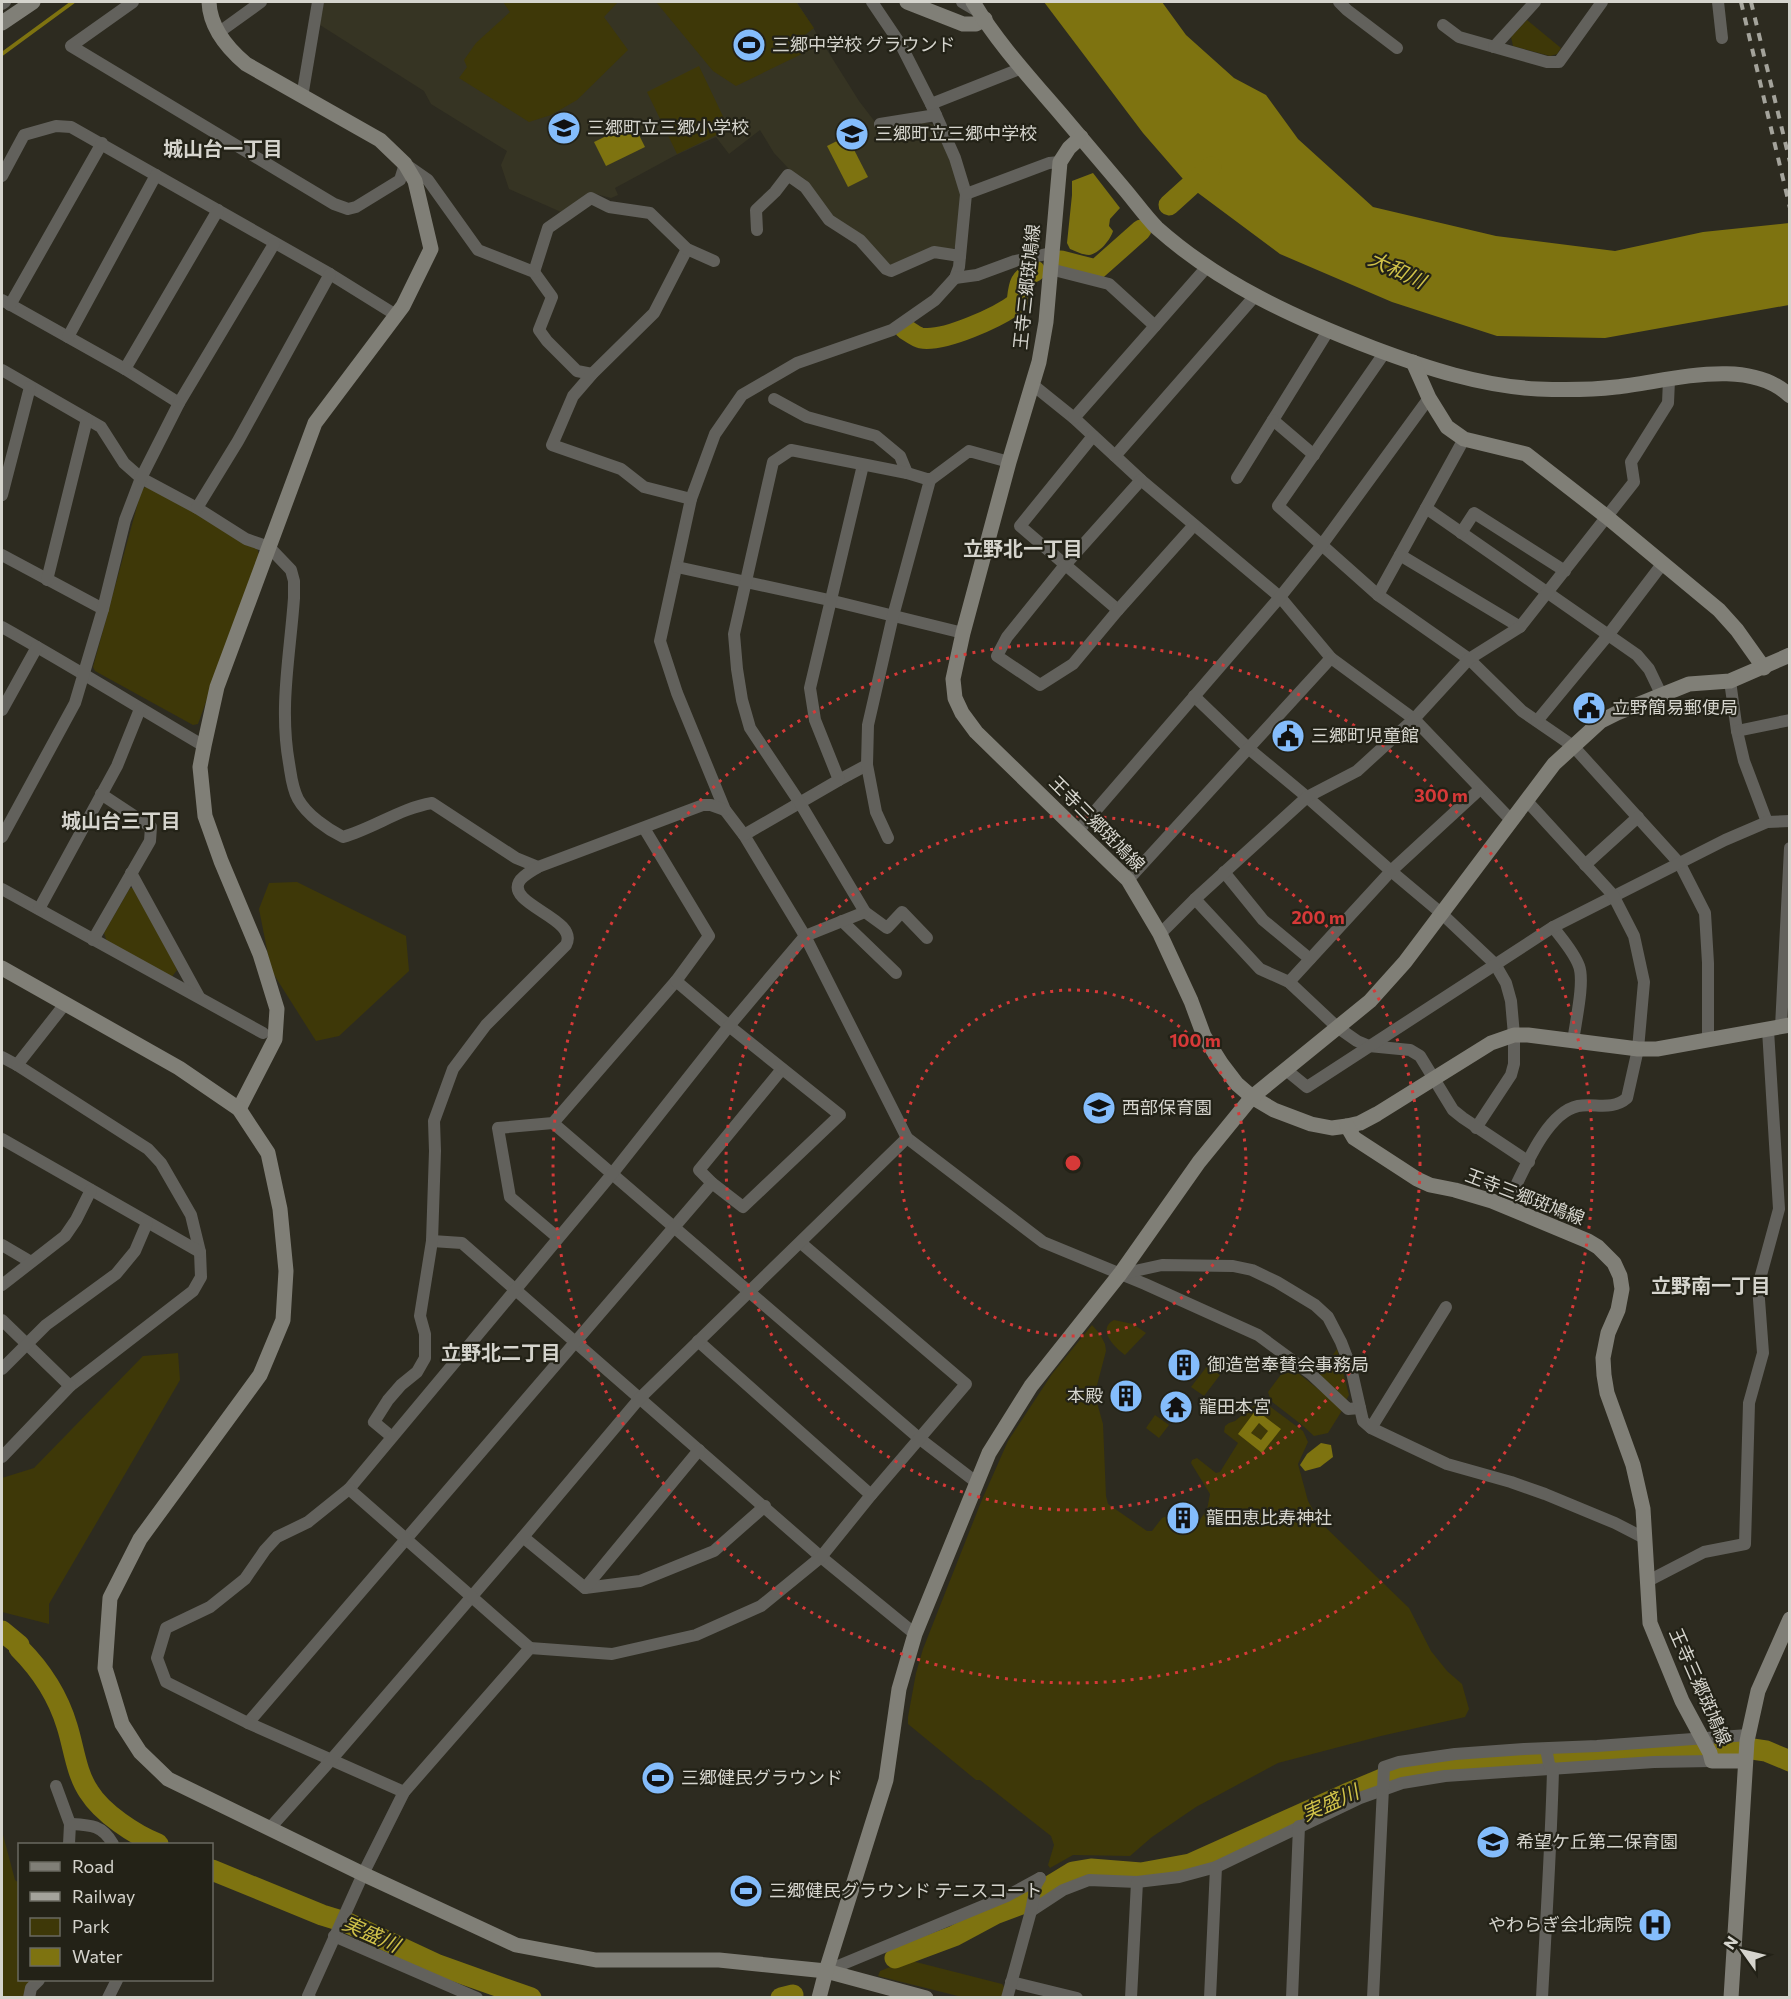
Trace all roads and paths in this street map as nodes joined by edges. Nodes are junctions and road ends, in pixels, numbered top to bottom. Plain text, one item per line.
1 (33, 2) edge
2 (133, 2) edge
3 (209, 2) edge
4 (261, 2) edge
5 (318, 2) edge
6 (872, 2) edge
7 (907, 2) edge
8 (962, 2) edge
9 (1339, 2) edge
10 (1534, 2) edge
11 (1602, 2) edge
12 (1718, 2) edge
13 (979, 11) edge
14 (2, 23) edge
15 (1443, 25) dead end
16 (218, 33) junction
17 (1722, 38) dead end
18 (1494, 47) junction
19 (1397, 48) dead end
20 (1022, 68) junction
21 (302, 97) junction
22 (934, 110) junction
23 (880, 124) dead end
24 (1081, 137) junction
25 (102, 144) junction
26 (1060, 162) junction
27 (405, 164) junction
28 (4, 167) edge
29 (156, 175) junction
30 (966, 194) junction
31 (218, 210) junction
32 (757, 230) dead end
33 (274, 244) junction
34 (687, 249) junction
35 (1052, 253) junction
36 (960, 256) junction
37 (714, 261) dead end
38 (1206, 268) junction
39 (1050, 269) junction
40 (534, 272) junction
41 (330, 274) junction
42 (955, 278) junction
43 (1254, 297) junction
44 (6, 303) edge
45 (396, 315) junction
46 (1155, 326) junction
47 (1328, 331) junction
48 (69, 338) junction
49 (1385, 352) junction
50 (1413, 362) junction
51 (125, 369) junction
52 (2, 370) edge
53 (592, 374) junction
54 (1669, 380) junction
55 (1033, 385) junction
56 (30, 387) junction
57 (1790, 396) edge
58 (1429, 398) junction
59 (774, 399) dead end
60 (179, 404) junction
61 (1074, 418) junction
62 (87, 419) junction
63 (1273, 420) junction
64 (1093, 436) junction
65 (1464, 439) junction
66 (1314, 454) junction
67 (1115, 456) junction
68 (1009, 462) junction
69 (863, 465) junction
70 (907, 473) junction
71 (141, 478) junction
72 (1237, 478) dead end
73 (930, 480) junction
74 (1141, 480) junction
75 (2, 495) edge
76 (691, 499) junction
77 (197, 508) junction
78 (1426, 508) junction
79 (1607, 517) junction
80 (1194, 525) junction
81 (1461, 533) junction
82 (1321, 546) junction
83 (269, 547) junction
84 (2, 555) edge
85 (1400, 555) junction
86 (1662, 563) junction
87 (1065, 565) junction
88 (677, 567) junction
89 (1565, 571) junction
90 (47, 580) junction
91 (747, 583) junction
92 (1547, 594) junction
93 (1378, 595) junction
94 (1280, 597) junction
95 (830, 600) junction
96 (103, 609) junction
97 (1118, 610) junction
98 (893, 615) junction
99 (2, 627) edge
100 (1520, 627) junction
101 (963, 633) junction
102 (1609, 634) junction
103 (37, 647) junction
104 (1790, 655) edge
105 (1331, 657) junction
106 (1469, 659) junction
107 (1764, 668) junction
108 (84, 673) junction
109 (1730, 681) junction
110 (1661, 694) junction
111 (1194, 696) junction
112 (140, 709) junction
113 (2, 710) edge
114 (1414, 719) junction
115 (1790, 720) edge
116 (1538, 721) junction
117 (1737, 731) junction
118 (204, 746) junction
119 (1574, 746) junction
120 (1248, 748) junction
121 (867, 765) junction
122 (839, 780) junction
123 (1480, 789) junction
124 (102, 794) junction
125 (1307, 796) junction
126 (1526, 800) junction
127 (800, 803) junction
128 (725, 810) junction
129 (1638, 817) junction
130 (1512, 821) junction
131 (1790, 821) edge
132 (1767, 822) junction
133 (644, 828) junction
134 (1078, 831) junction
135 (744, 835) junction
136 (2, 837) edge
137 (888, 838) dead end
138 (1790, 848) edge
139 (1680, 864) junction
140 (1585, 865) junction
141 (538, 867) junction
142 (1224, 872) junction
143 (1391, 872) junction
144 (131, 873) junction
145 (1128, 880) junction
146 (2, 889) edge
147 (1613, 895) junction
148 (1195, 899) junction
149 (39, 909) junction
150 (865, 912) junction
151 (1441, 913) junction
152 (842, 921) junction
153 (1553, 927) junction
154 (1160, 934) junction
155 (804, 936) junction
156 (927, 939) dead end
157 (93, 940) junction
158 (1310, 959) junction
159 (1495, 964) junction
160 (2, 968) edge
161 (896, 973) dead end
162 (676, 981) junction
163 (1289, 982) junction
164 (199, 998) junction
165 (65, 1004) junction
166 (729, 1026) junction
167 (1337, 1027) junction
168 (1779, 1028) edge
169 (263, 1033) dead end
170 (1514, 1035) junction
171 (1708, 1040) junction
172 (1573, 1042) junction
173 (1369, 1046) junction
174 (1638, 1049) junction
175 (2, 1057) edge
176 (17, 1065) junction
177 (782, 1069) junction
178 (1285, 1069) junction
179 (1434, 1077) junction
180 (1252, 1097) junction
181 (239, 1109) junction
182 (553, 1123) junction
183 (1347, 1126) junction
184 (1476, 1128) junction
185 (907, 1138) junction
186 (2, 1139) edge
187 (1529, 1162) junction
188 (612, 1174) junction
189 (712, 1184) junction
190 (91, 1190) junction
191 (1506, 1206) junction
192 (147, 1223) junction
193 (674, 1227) junction
194 (557, 1237) junction
195 (432, 1241) junction
196 (801, 1243) junction
197 (2, 1245) edge
198 (200, 1252) junction
199 (31, 1262) junction
200 (1120, 1274) junction
201 (2, 1285) edge
202 (514, 1290) junction
203 (750, 1293) junction
204 (1446, 1307) dead end
205 (2, 1320) edge
206 (698, 1341) junction
207 (27, 1344) junction
208 (575, 1344) junction
209 (2, 1369) edge
210 (70, 1386) junction
211 (639, 1399) junction
212 (1360, 1408) junction
213 (1371, 1428) junction
214 (392, 1437) junction
215 (920, 1439) junction
216 (699, 1450) junction
217 (2, 1457) edge
218 (976, 1482) junction
219 (349, 1489) junction
220 (871, 1494) junction
221 (765, 1506) junction
222 (523, 1537) junction
223 (1646, 1539) junction
224 (406, 1541) junction
225 (821, 1557) junction
226 (1648, 1581) junction
227 (585, 1588) junction
228 (471, 1598) junction
229 (1790, 1619) edge
230 (915, 1634) junction
231 (530, 1648) junction
232 (248, 1723) junction
233 (1746, 1748) junction
234 (1546, 1749) junction
235 (1707, 1749) junction
236 (331, 1760) junction
237 (1551, 1767) junction
238 (56, 1786) dead end
239 (1384, 1786) junction
240 (404, 1792) junction
241 (70, 1824) junction
242 (1299, 1826) junction
243 (270, 1828) junction
244 (69, 1843) edge
245 (112, 1843) edge
246 (1216, 1867) junction
247 (363, 1874) junction
248 (1137, 1882) junction
249 (1032, 1908) junction
250 (334, 1936) junction
251 (826, 1971) junction
252 (38, 1981) edge
253 (116, 1981) edge
254 (1011, 1982) junction
255 (29, 1998) edge
256 (108, 1998) edge
257 (310, 1998) edge
258 (477, 1998) edge
259 (819, 1998) edge
260 (926, 1998) edge
261 (1007, 1998) edge
262 (1077, 1998) edge
263 (1131, 1998) edge
264 (1210, 1998) edge
265 (1292, 1998) edge
266 (1373, 1998) edge
267 (1542, 1998) edge
268 (1731, 1998) edge

1 - 14 street
2 - 27 street
3 - 16 street
4 - 16 street
5 - 21 street
6 - 22 street
7 - 13 street
8 - 13 street
9 - 19 street
10 - 18 street
11 - 18 street
12 - 17 street
13 - 20 street
15 - 18 street
16 - 21 street
20 - 22 street
20 - 24 street
21 - 27 street
22 - 23 street
22 - 30 street
24 - 26 street
24 - 38 street
25 - 28 street
25 - 29 street
25 - 44 street
26 - 30 street
26 - 35 street, 王寺三郷斑鳩線
27 - 40 street
27 - 45 street
29 - 31 street
29 - 48 street
30 - 36 street
31 - 33 street
31 - 51 street
32 - 36 street
33 - 41 street
33 - 60 street
34 - 37 street
34 - 40 street
34 - 53 street
35 - 39 street, 王寺三郷斑鳩線
35 - 42 street
36 - 42 street
38 - 43 street
38 - 46 street
39 - 46 street
39 - 55 street, 王寺三郷斑鳩線
40 - 53 street
41 - 45 street
41 - 77 street
42 - 76 street
43 - 47 street
43 - 67 street
44 - 48 street
45 - 83 street
46 - 61 street
47 - 49 street
47 - 63 street
48 - 51 street
49 - 50 street
49 - 66 street
50 - 54 street
50 - 58 street
51 - 60 street
52 - 56 street
53 - 76 street
54 - 57 street
54 - 79 street
55 - 61 street
55 - 68 street, 王寺三郷斑鳩線
56 - 62 street
56 - 75 street
58 - 65 street
58 - 82 street
59 - 70 street
60 - 71 street
61 - 64 street
62 - 71 street
62 - 90 street
63 - 66 street
63 - 72 street
64 - 67 street
64 - 87 street
65 - 78 street
65 - 79 street
66 - 82 street
67 - 74 street
68 - 73 street
68 - 101 street, 王寺三郷斑鳩線
69 - 70 street
69 - 91 street
69 - 95 street
70 - 73 street
71 - 77 street
71 - 96 street
73 - 98 street
74 - 80 street
74 - 87 street
76 - 88 street
77 - 83 street
78 - 81 street
78 - 85 street
79 - 86 street
79 - 89 street
80 - 94 street
80 - 97 street
81 - 89 street
81 - 92 street
82 - 93 street
82 - 94 street
83 - 118 street
83 - 141 street
84 - 90 street
85 - 93 street
85 - 100 street
86 - 102 street
86 - 107 street
87 - 97 street
87 - 97 street
88 - 91 street
88 - 128 street
89 - 92 street
90 - 96 street
91 - 95 street
91 - 127 street
92 - 100 street
92 - 102 street
93 - 106 street
94 - 105 street
94 - 111 street
95 - 98 street
95 - 122 street
96 - 108 street
98 - 101 street
98 - 121 street
99 - 103 street
100 - 106 street
101 - 134 street, 王寺三郷斑鳩線
102 - 110 street
102 - 116 street
103 - 108 street
103 - 113 street
104 - 107 street
105 - 114 street
105 - 120 street
106 - 114 street
106 - 116 street
107 - 109 street
108 - 112 street
108 - 136 street
109 - 110 street
109 - 117 street
110 - 119 street
111 - 120 street
111 - 134 street
112 - 118 street
112 - 124 street
114 - 123 street
114 - 125 street
115 - 117 street
116 - 119 street
117 - 132 street
118 - 181 street
119 - 126 street
119 - 129 street
120 - 125 street
120 - 145 street
121 - 122 street
121 - 137 street
122 - 127 street
123 - 130 street
123 - 143 street
124 - 144 street
124 - 149 street
125 - 142 street
125 - 143 street
126 - 130 street
126 - 140 street
127 - 135 street
127 - 150 street
128 - 133 street
128 - 135 street
129 - 139 street
129 - 140 street
130 - 151 street
131 - 132 street
132 - 139 street
133 - 141 street
133 - 162 street
134 - 145 street, 王寺三郷斑鳩線
135 - 155 street
138 - 168 street
139 - 147 street
139 - 171 street
140 - 147 street
141 - 195 street
142 - 148 street
142 - 158 street
143 - 151 street
143 - 158 street
144 - 157 street
144 - 164 street
145 - 154 street, 王寺三郷斑鳩線
146 - 149 street
147 - 153 street
147 - 174 street
148 - 154 street
148 - 163 street
149 - 157 street
150 - 152 street
150 - 156 street
151 - 159 street
151 - 167 street
152 - 155 street
152 - 161 street
153 - 159 street
153 - 172 street
154 - 180 street, 王寺三郷斑鳩線
155 - 166 street
155 - 185 street
157 - 164 street
158 - 163 street
159 - 170 street
159 - 173 street
160 - 165 street
162 - 166 street
162 - 182 street
163 - 167 street
164 - 169 street
165 - 176 street
165 - 181 street
166 - 177 street
166 - 188 street
167 - 173 street
167 - 178 street
168 - 171 street
168 - 226 street
170 - 172 street
170 - 179 street
170 - 184 street
171 - 174 street
172 - 174 street
173 - 178 street
173 - 179 street
174 - 187 street
175 - 176 street
176 - 198 street
177 - 189 street
177 - 189 street
178 - 180 street
179 - 183 street
179 - 184 street
180 - 183 street, 王寺三郷斑鳩線
180 - 200 street
181 - 243 street
182 - 188 street
182 - 194 street
183 - 191 street, 王寺三郷斑鳩線
184 - 187 street
185 - 196 street
185 - 200 street
186 - 190 street
187 - 191 street
188 - 193 street
188 - 194 street
189 - 193 street
190 - 192 street
190 - 199 street
191 - 223 street, 王寺三郷斑鳩線
192 - 198 street
192 - 207 street
193 - 203 street
193 - 208 street
194 - 202 street
195 - 202 street
195 - 214 street
196 - 203 street
196 - 215 street
197 - 199 street
198 - 210 street
199 - 201 street
200 - 212 street
200 - 212 street
200 - 218 street
202 - 208 street
202 - 214 street
203 - 206 street
203 - 215 street
204 - 213 street
205 - 207 street
206 - 211 street
206 - 220 street
207 - 209 street
207 - 210 street
208 - 211 street
208 - 224 street
210 - 217 street
211 - 216 street
211 - 222 street
212 - 213 street
213 - 223 street
214 - 219 street
215 - 218 street
215 - 220 street
216 - 221 street
216 - 227 street
218 - 230 street
219 - 224 street
219 - 232 street
220 - 225 street
221 - 225 street
221 - 227 street
222 - 227 street
222 - 228 street
223 - 226 street, 王寺三郷斑鳩線
224 - 228 street
224 - 232 street
225 - 230 street
225 - 231 street
226 - 235 street, 王寺三郷斑鳩線
228 - 231 street
228 - 236 street
229 - 233 street
230 - 251 street
231 - 240 street
232 - 236 street
233 - 235 street, 王寺三郷斑鳩線
233 - 235 street
233 - 268 street, 王寺三郷斑鳩線
234 - 235 street
234 - 237 street
234 - 239 street
235 - 237 street
236 - 240 street
236 - 243 street
237 - 239 street
237 - 267 street
238 - 241 street
239 - 242 street
239 - 266 street
240 - 247 street
241 - 244 street
241 - 245 street
242 - 246 street
242 - 265 street
243 - 247 street
246 - 248 street
246 - 264 street
247 - 250 street
247 - 251 street
248 - 249 street
248 - 263 street
249 - 251 street
249 - 254 street
250 - 257 street
250 - 258 street
251 - 259 street
251 - 260 street
252 - 255 street
253 - 256 street
254 - 261 street
254 - 262 street

